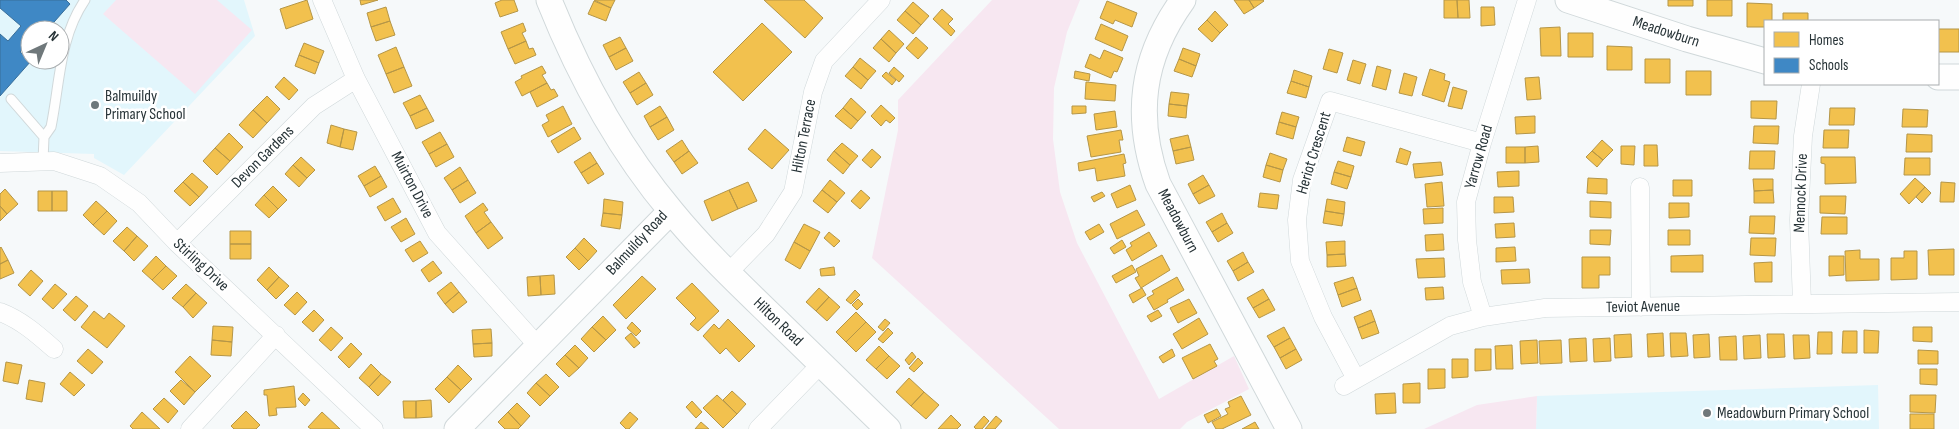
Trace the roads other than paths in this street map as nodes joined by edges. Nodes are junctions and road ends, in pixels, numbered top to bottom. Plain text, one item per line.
1 (85, 0) edge
2 (322, 0) edge
3 (549, 0) edge
4 (881, 0) edge
5 (1183, 0) edge
6 (1527, 0) edge
7 (1568, 0) edge
8 (1764, 61) edge
9 (1939, 77) edge
10 (1959, 78) edge
11 (356, 79) junction
12 (1811, 85) edge
13 (11, 99) dead end
14 (44, 136) junction
15 (1482, 143) junction
16 (43, 161) junction
17 (0, 163) edge
18 (1640, 187) dead end
19 (671, 211) junction
20 (176, 243) junction
21 (728, 274) junction
22 (1959, 302) edge
23 (1802, 303) junction
24 (1640, 307) junction
25 (0, 312) edge
26 (1483, 317) junction
27 (276, 336) junction
28 (538, 346) junction
29 (54, 349) dead end
30 (821, 364) junction
31 (1350, 382) joint
32 (190, 429) edge
33 (374, 429) edge
34 (457, 429) edge
35 (758, 429) edge
36 (888, 429) edge
37 (1289, 429) edge

1 - 14 lane
2 - 11 street, Muirton Drive
3 - 19 street, Balmuildy Road
4 - 21 street, Hilton Terrace
5 - 37 street, Meadowburn
6 - 15 street, Yarrow Road
7 - 8 street, Meadowburn
9 - 10 street
11 - 20 street, Devon Gardens
11 - 28 street, Muirton Drive
12 - 23 street, Mennock Drive
13 - 14 lane
14 - 16 lane
15 - 26 street, Yarrow Road
15 - 31 street, Heriot Crescent
16 - 17 street, Stirling Drive
16 - 20 street, Stirling Drive
18 - 24 street
19 - 21 street, Hilton Road
19 - 28 street, Balmuildy Road
20 - 27 street, Stirling Drive
21 - 30 street, Hilton Road
22 - 23 street, Teviot Avenue
23 - 24 street, Teviot Avenue
24 - 26 street, Teviot Avenue
25 - 29 street
26 - 31 street, Teviot Avenue
27 - 32 street
27 - 33 street, Stirling Drive
28 - 34 street, Balmuildy Road
30 - 35 street
30 - 36 street, Hilton Road

